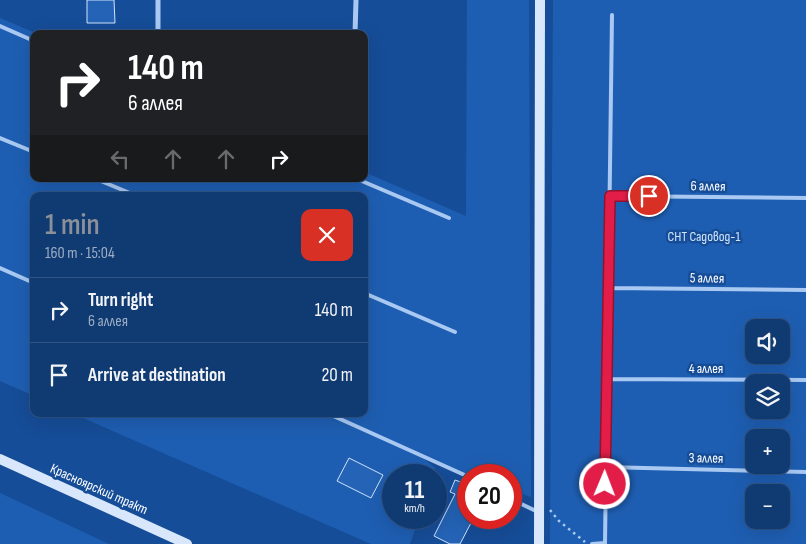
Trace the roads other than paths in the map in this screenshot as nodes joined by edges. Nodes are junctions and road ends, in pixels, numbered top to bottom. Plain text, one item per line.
1 (158, 0) edge
2 (356, 0) edge
3 (540, 0) edge
4 (612, 15) dead end
5 (0, 26) edge
6 (158, 30) edge
7 (355, 30) edge
8 (30, 38) edge
9 (0, 138) edge
10 (30, 150) edge
11 (103, 182) edge
12 (364, 182) edge
13 (127, 192) edge
14 (610, 196) junction
15 (806, 198) edge
16 (449, 218) dead end
17 (0, 268) edge
18 (30, 281) edge
19 (608, 288) junction
20 (806, 290) edge
21 (368, 295) edge
22 (455, 332) dead end
23 (607, 379) junction
24 (806, 380) edge
25 (336, 417) edge
26 (0, 460) edge
27 (605, 467) junction
28 (457, 472) edge
29 (806, 472) edge
30 (522, 504) edge
31 (540, 513) junction
32 (187, 544) edge
33 (539, 544) edge
34 (592, 544) edge
35 (605, 544) edge

1 - 6 street
2 - 7 street
3 - 31 main road
4 - 14 lane
5 - 8 lane
9 - 10 lane
11 - 13 lane
12 - 16 lane
14 - 15 lane, 6 аллея
14 - 19 lane
17 - 18 lane
19 - 20 lane, 5 аллея
19 - 23 lane
21 - 22 lane
23 - 24 lane, 4 аллея
23 - 27 lane
25 - 28 lane
26 - 32 main road, Красноярский тракт
27 - 29 lane, 3 аллея
27 - 35 lane
30 - 31 lane
31 - 33 main road
34 - 35 lane

